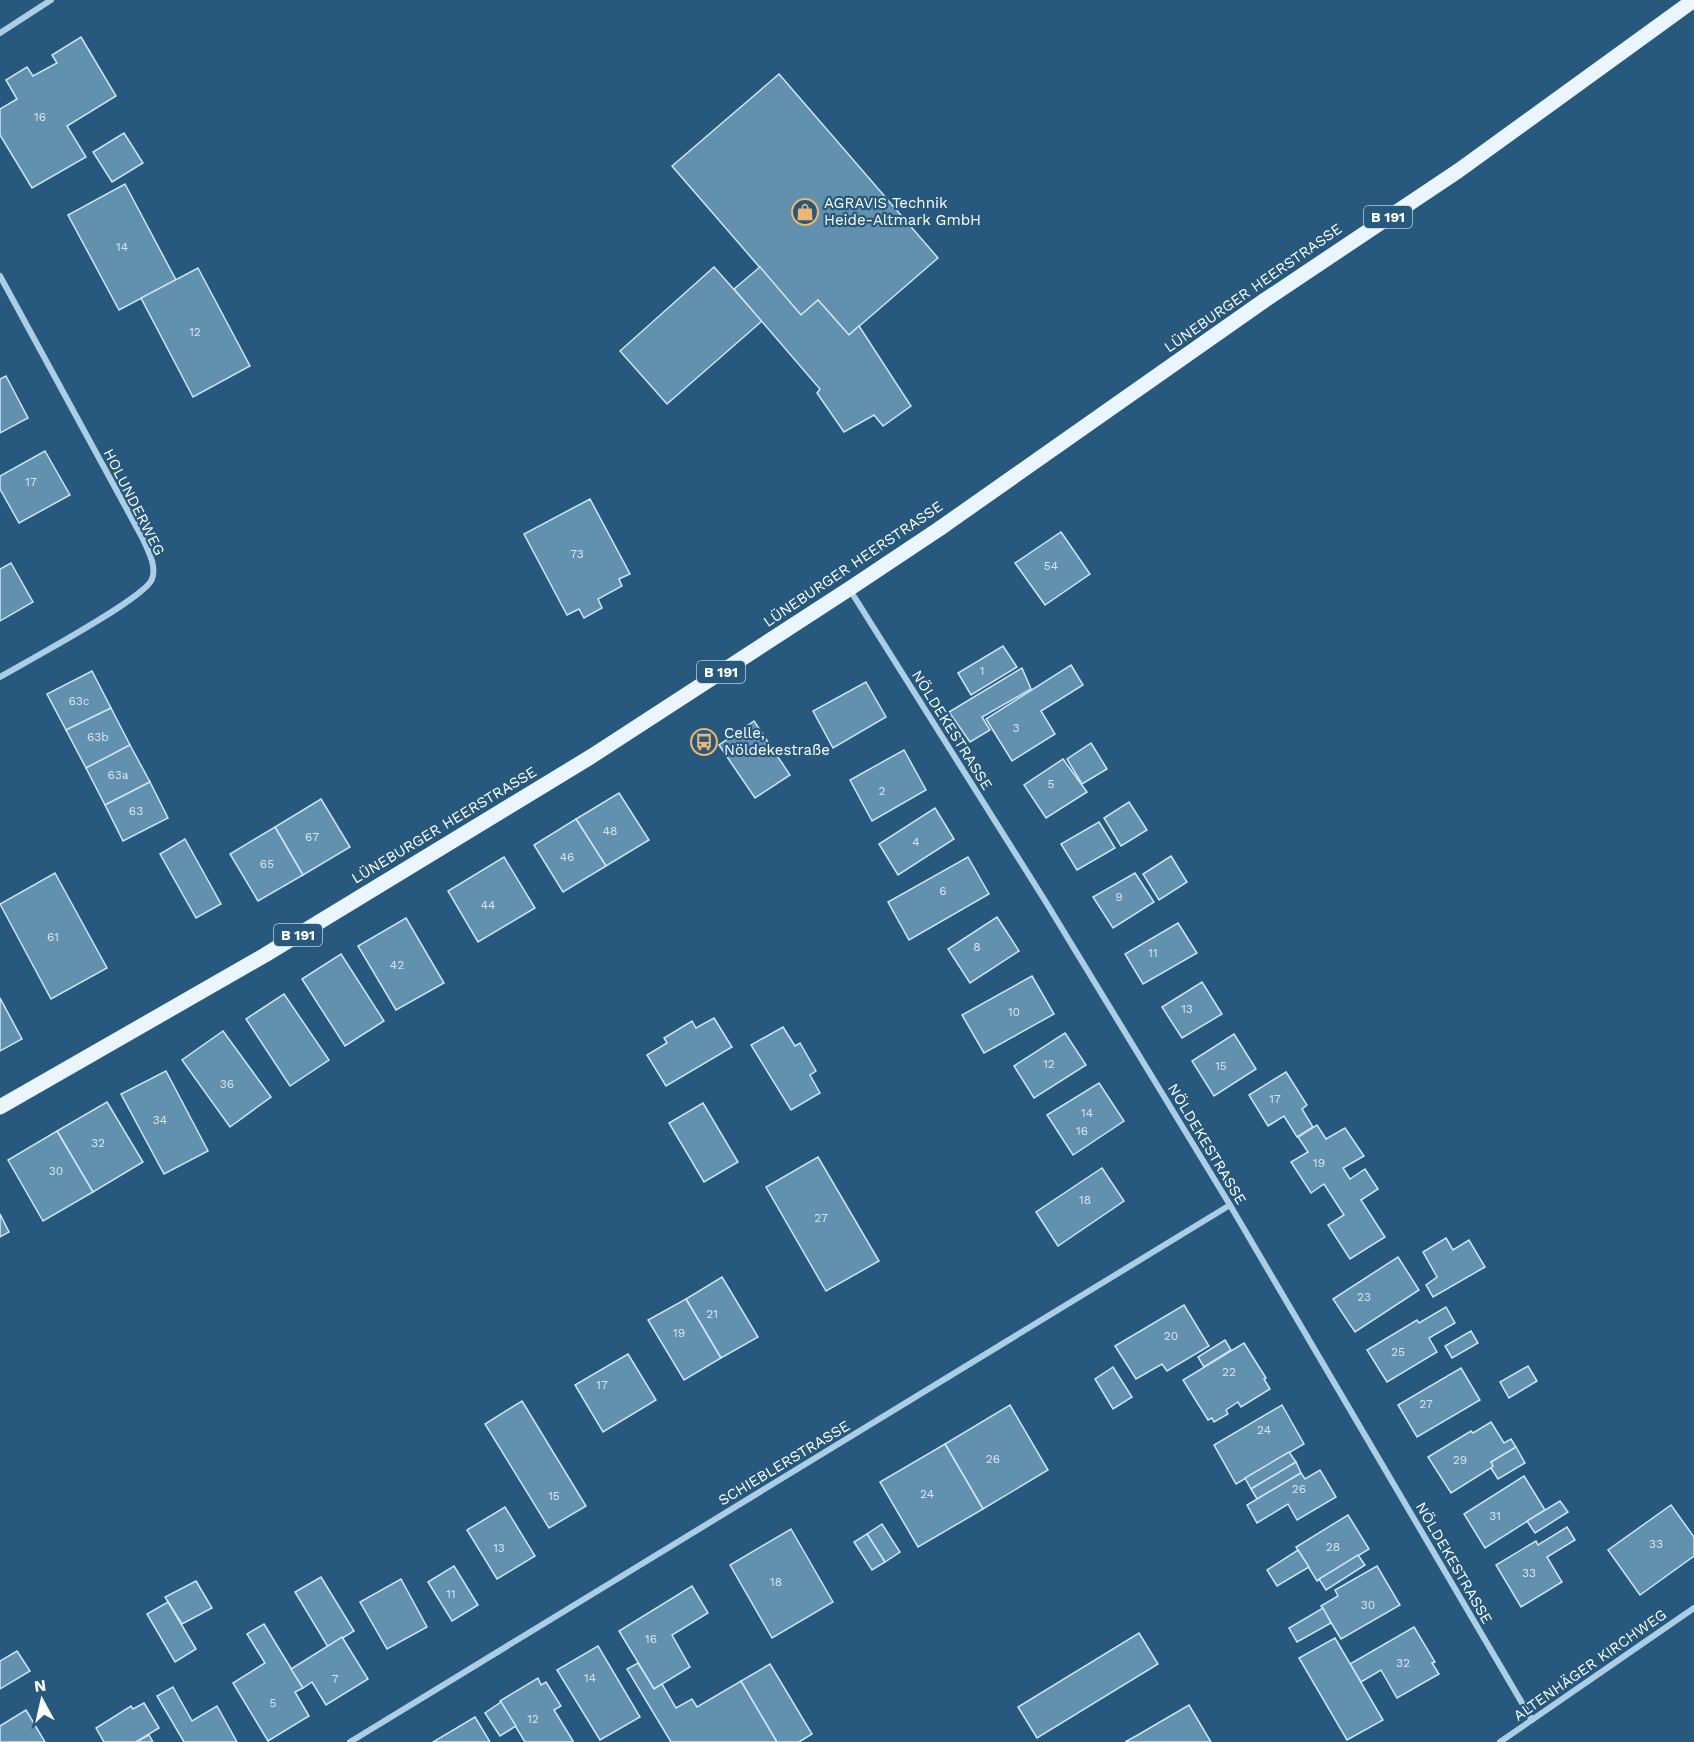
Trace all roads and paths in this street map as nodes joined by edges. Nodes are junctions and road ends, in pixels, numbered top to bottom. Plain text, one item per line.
1 (51, 0) edge
2 (1694, 0) edge
3 (0, 33) edge
4 (0, 276) edge
5 (849, 589) junction
6 (0, 677) edge
7 (0, 1107) edge
8 (1230, 1205) junction
9 (1694, 1608) edge
10 (1532, 1720) junction
11 (350, 1742) edge
12 (1500, 1742) edge

1 - 3 street
2 - 5 main road, LÜNEBURGER HEERSTRASSE / B 191
4 - 6 street, HOLUNDERWEG
5 - 7 main road, LÜNEBURGER HEERSTRASSE / B 191
5 - 8 street, NÖLDEKESTRASSE
8 - 10 street, NÖLDEKESTRASSE
8 - 11 street, SCHIEBLERSTRASSE
9 - 10 street, ALTENHÄGER KIRCHWEG
10 - 12 street, ALTENHÄGER KIRCHWEG

